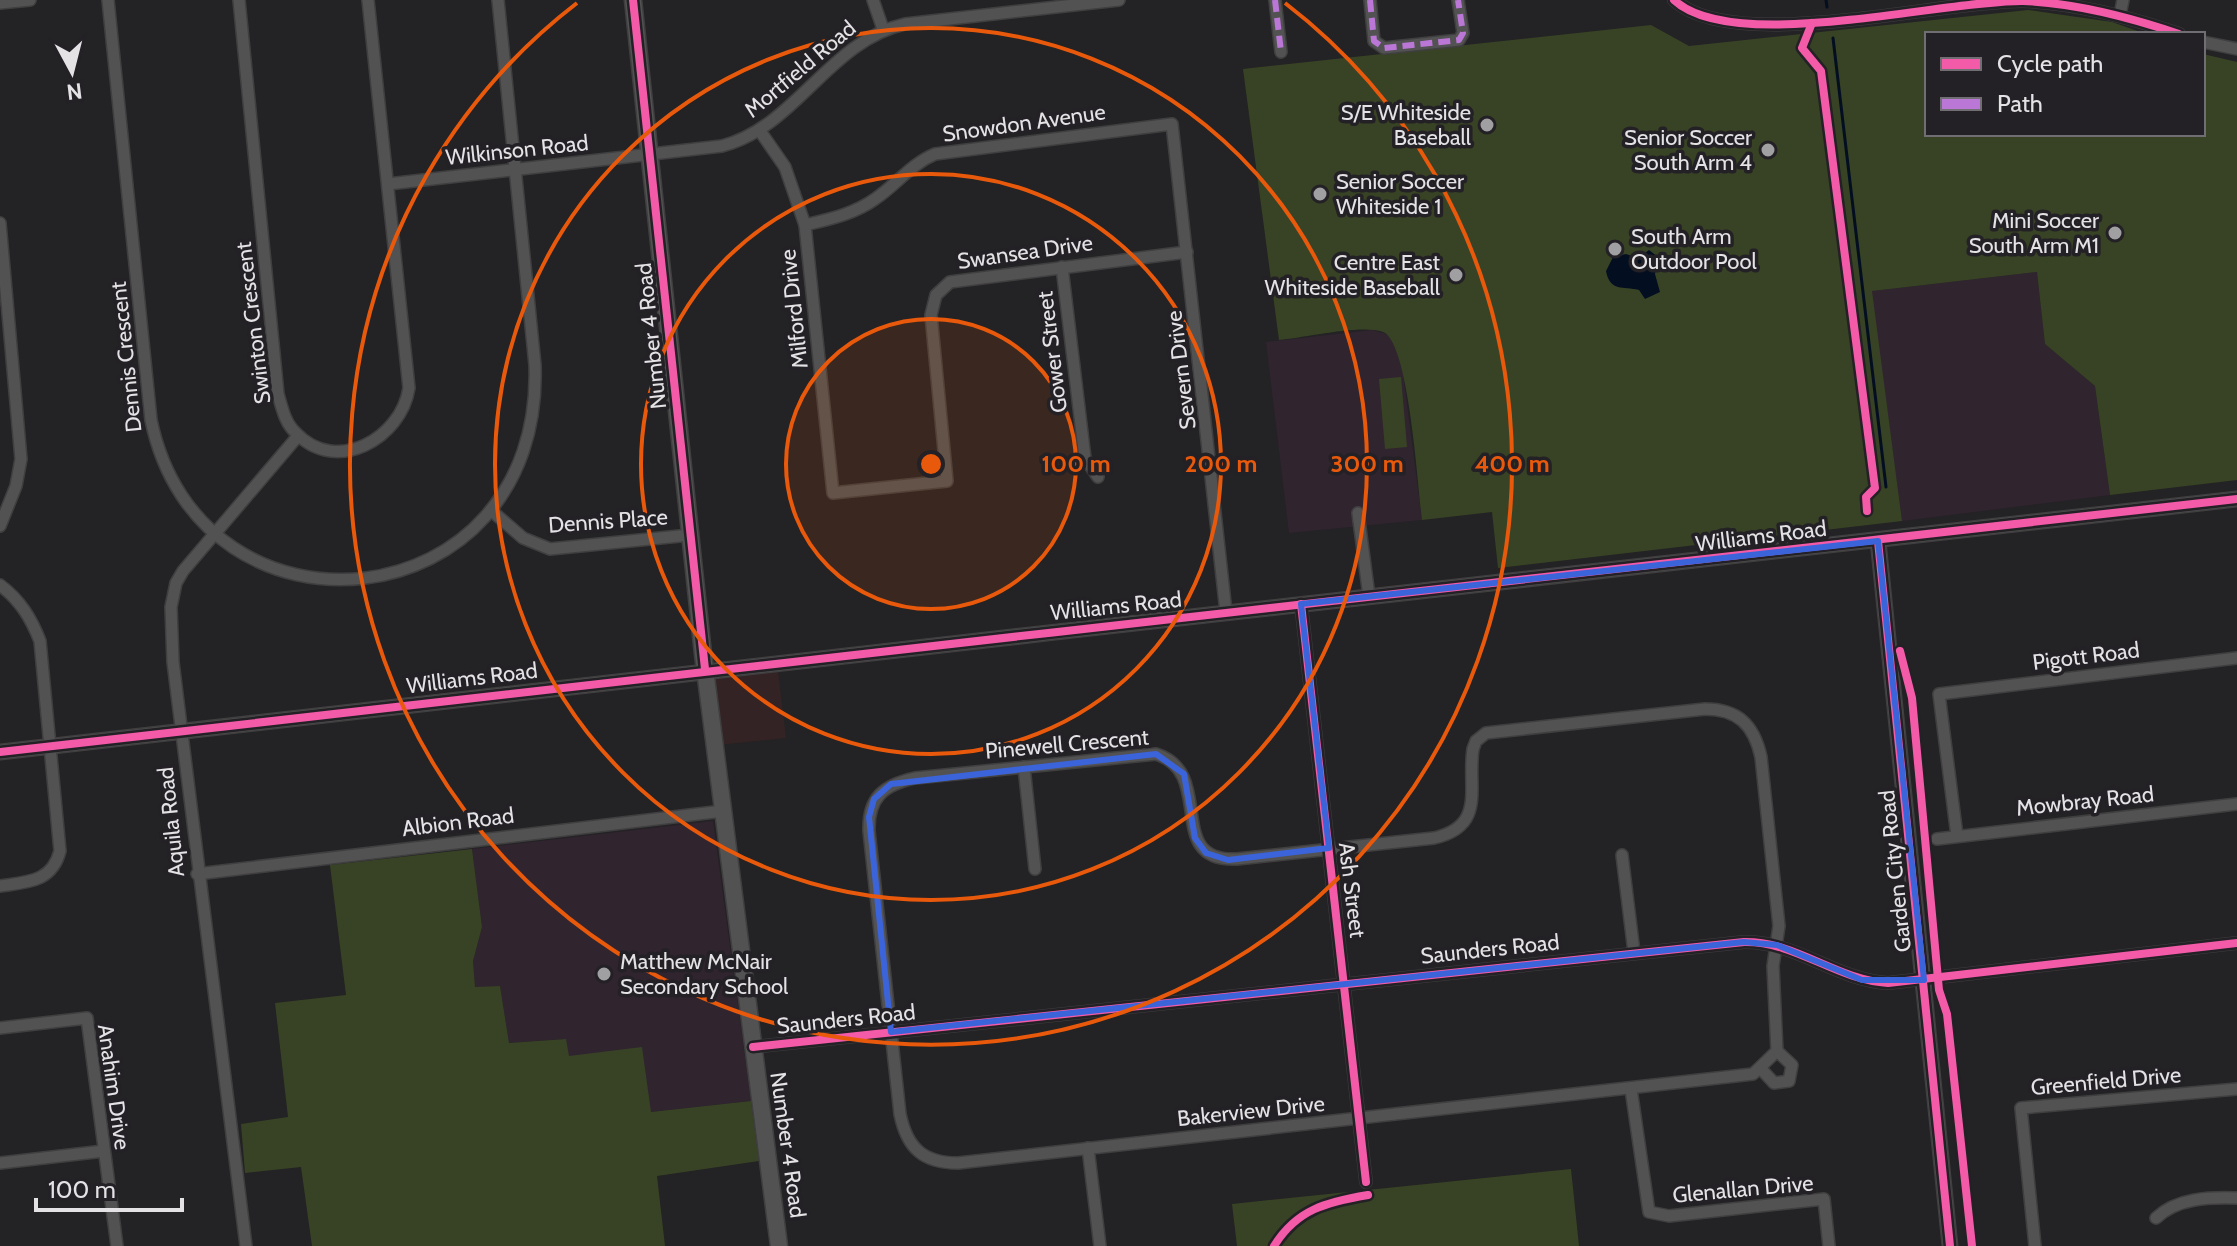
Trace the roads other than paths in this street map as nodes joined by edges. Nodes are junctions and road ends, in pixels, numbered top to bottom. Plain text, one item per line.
1 (30, 0) edge
2 (108, 0) edge
3 (239, 0) edge
4 (368, 0) edge
5 (498, 0) edge
6 (633, 0) edge
7 (873, 0) edge
8 (1119, 0) edge
9 (1275, 0) edge
10 (1370, 0) edge
11 (1458, 0) edge
12 (1674, 0) edge
13 (2123, 0) edge
14 (0, 3) edge
15 (1017, 6) edge
16 (2120, 15) junction
17 (883, 29) junction
18 (2173, 32) edge
19 (2205, 42) edge
20 (2237, 49) edge
21 (1281, 52) dead end
22 (1172, 124) joint
23 (760, 131) junction
24 (649, 155) junction
25 (515, 171) junction
26 (388, 184) junction
27 (0, 223) edge
28 (805, 225) junction
29 (1187, 252) junction
30 (1062, 267) junction
31 (298, 436) junction
32 (1098, 477) dead end
33 (833, 493) joint
34 (2237, 499) edge
35 (493, 512) junction
36 (1358, 513) dead end
37 (0, 526) edge
38 (214, 534) junction
39 (690, 535) junction
40 (1878, 541) junction
41 (0, 585) edge
42 (1369, 596) junction
43 (1301, 604) junction
44 (1226, 612) junction
45 (2237, 658) edge
46 (705, 669) junction
47 (182, 730) junction
48 (50, 746) junction
49 (0, 752) edge
50 (1024, 767) junction
51 (2237, 804) edge
52 (723, 811) junction
53 (1957, 836) junction
54 (1937, 839) dead end
55 (1329, 849) junction
56 (1622, 855) dead end
57 (1035, 869) dead end
58 (197, 874) junction
59 (0, 886) edge
60 (2233, 941) edge
61 (1777, 945) junction
62 (1634, 952) junction
63 (1924, 980) junction
64 (1345, 983) junction
65 (0, 1028) edge
66 (891, 1032) junction
67 (753, 1047) junction
68 (1777, 1051) junction
69 (1762, 1070) junction
70 (1631, 1089) junction
71 (2237, 1089) edge
72 (1360, 1119) junction
73 (1088, 1148) junction
74 (104, 1151) junction
75 (0, 1163) edge
76 (1366, 1182) dead end
77 (2237, 1198) edge
78 (2156, 1218) dead end
79 (117, 1246) edge
80 (246, 1246) edge
81 (779, 1246) edge
82 (1100, 1246) edge
83 (1829, 1246) edge
84 (1950, 1246) edge
85 (2035, 1246) edge

1 - 14 street
2 - 38 street, Dennis Crescent
3 - 31 street, Swinton Crescent
4 - 26 street
5 - 25 street, Dennis Crescent
6 - 24 main road, Number 4 Road
7 - 17 street
8 - 15 street, Mortfield Road
9 - 21 street
10 - 11 street
12 - 16 street
13 - 16 street
15 - 17 street, Mortfield Road
16 - 18 street
17 - 23 street, Mortfield Road
19 - 20 street
22 - 28 street, Snowdon Avenue
22 - 29 street, Severn Drive
23 - 24 street, Mortfield Road
23 - 28 street, Milford Drive
24 - 25 street, Wilkinson Road
24 - 39 main road, Number 4 Road
25 - 26 street, Wilkinson Road
25 - 35 street, Dennis Crescent
26 - 31 street
27 - 37 street
28 - 33 street, Milford Drive
29 - 30 street, Swansea Drive
29 - 44 street, Severn Drive
30 - 32 street, Gower Street
30 - 33 street, Swansea Drive
31 - 38 street, Aquila Road
34 - 40 street, Williams Road
35 - 38 street, Dennis Crescent
35 - 39 street, Dennis Place
36 - 42 street
38 - 47 street, Aquila Road
39 - 46 main road, Number 4 Road
40 - 42 street, Williams Road
40 - 63 street, Garden City Road
41 - 48 street
42 - 43 street, Williams Road
43 - 44 street, Williams Road
43 - 55 street, Ash Street
44 - 46 street, Williams Road
45 - 53 street, Pigott Road
46 - 47 street, Williams Road
46 - 52 main road, Number 4 Road
47 - 48 street, Williams Road
47 - 58 street, Aquila Road
48 - 49 street, Williams Road
48 - 59 street
50 - 55 street, Pinewell Crescent
50 - 57 street
50 - 66 street, Pinewell Crescent
51 - 53 street, Mowbray Road
52 - 58 street, Albion Road
52 - 67 main road, Number 4 Road
53 - 54 street, Mowbray Road
55 - 61 street, Pinewell Crescent
55 - 64 street, Ash Street
56 - 62 street
58 - 80 street, Aquila Road
60 - 63 street, Saunders Road
61 - 62 street, Saunders Road
61 - 63 street, Saunders Road
61 - 68 street, Bakerview Drive
62 - 64 street, Saunders Road
63 - 84 street, Garden City Road
64 - 66 street, Saunders Road
64 - 72 street, Ash Street
65 - 74 street, Anahim Drive
66 - 67 street, Saunders Road
66 - 73 street, Bakerview Drive
67 - 81 main road, Number 4 Road
68 - 69 street
68 - 69 street, Bakerview Drive
69 - 70 street, Bakerview Drive
70 - 72 street, Bakerview Drive
70 - 83 street, Glenallan Drive
71 - 85 street, Greenfield Drive
72 - 73 street, Bakerview Drive
72 - 76 street, Ash Street
73 - 82 street
74 - 75 street
74 - 79 street, Anahim Drive
77 - 78 street

